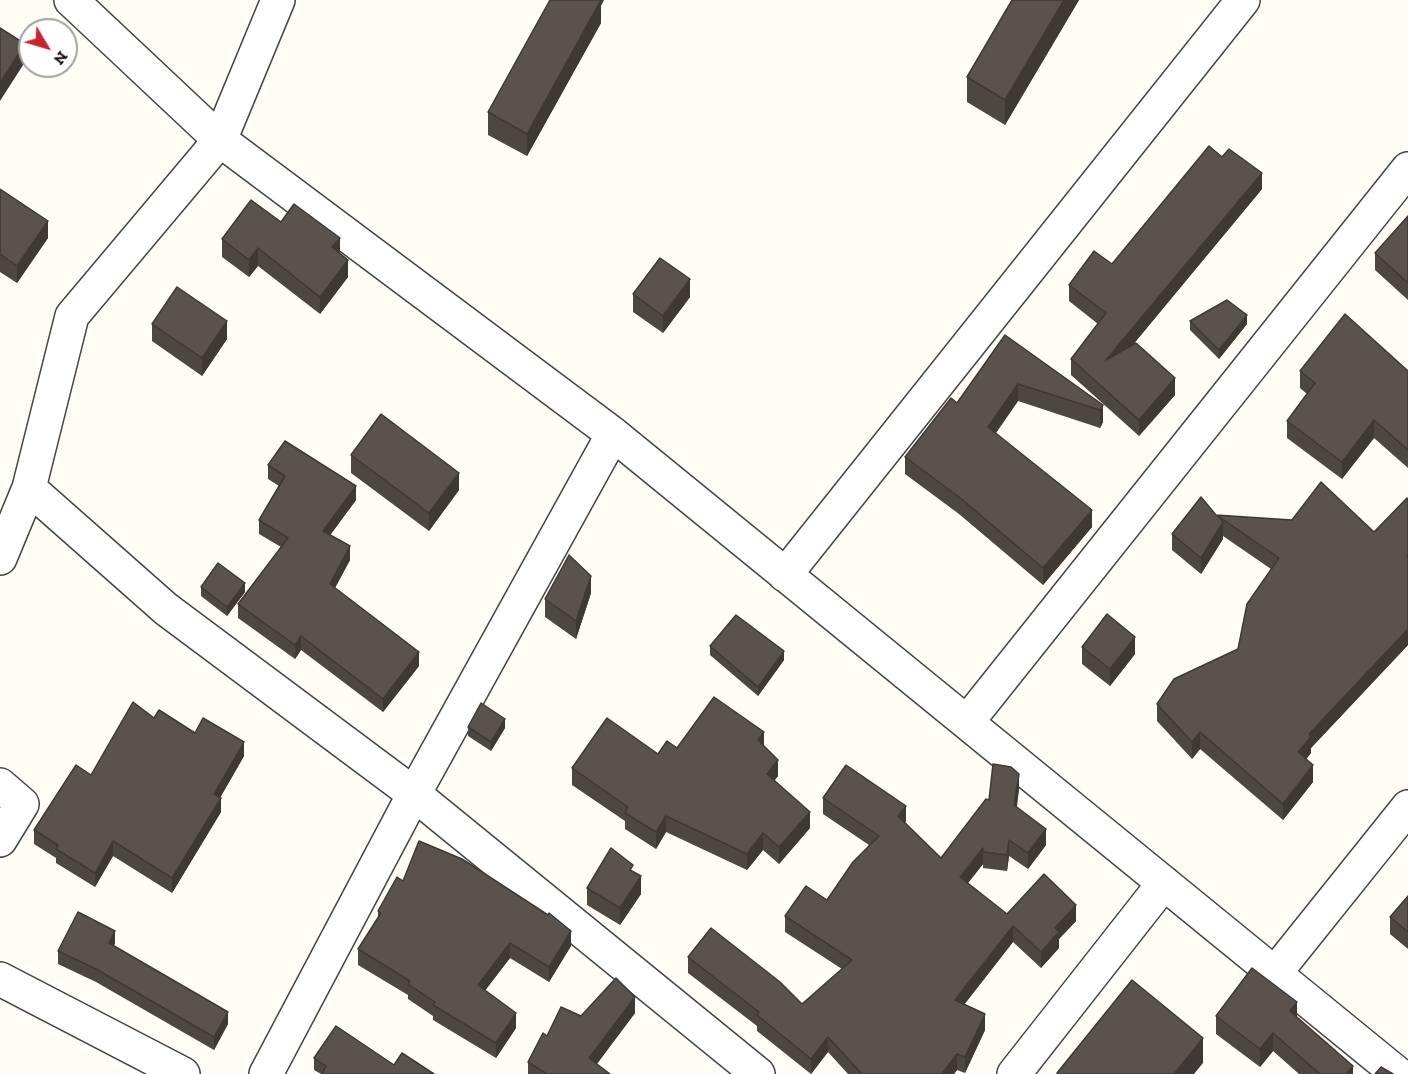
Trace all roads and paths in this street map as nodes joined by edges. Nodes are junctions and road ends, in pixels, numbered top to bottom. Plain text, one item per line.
1 (70, 0) edge
2 (278, 0) edge
3 (1243, 0) edge
4 (220, 140) junction
5 (1408, 169) edge
6 (613, 435) junction
7 (29, 488) junction
8 (0, 558) edge
9 (785, 575) junction
10 (967, 722) junction
11 (0, 785) edge
12 (414, 794) junction
13 (1408, 807) edge
14 (0, 840) edge
15 (1164, 883) junction
16 (1275, 973) junction
17 (0, 979) edge
18 (183, 1074) edge
19 (266, 1074) edge
20 (758, 1074) edge
21 (1014, 1074) edge
22 (1398, 1074) edge

1 - 4 street
2 - 4 street
3 - 9 street
4 - 6 street
4 - 7 street
5 - 10 street
6 - 9 street
6 - 12 street
7 - 8 street
7 - 12 street
9 - 10 street
10 - 15 street
11 - 14 street
12 - 19 street
12 - 20 street
13 - 16 street
15 - 16 street
15 - 21 street
16 - 22 street
17 - 18 street

